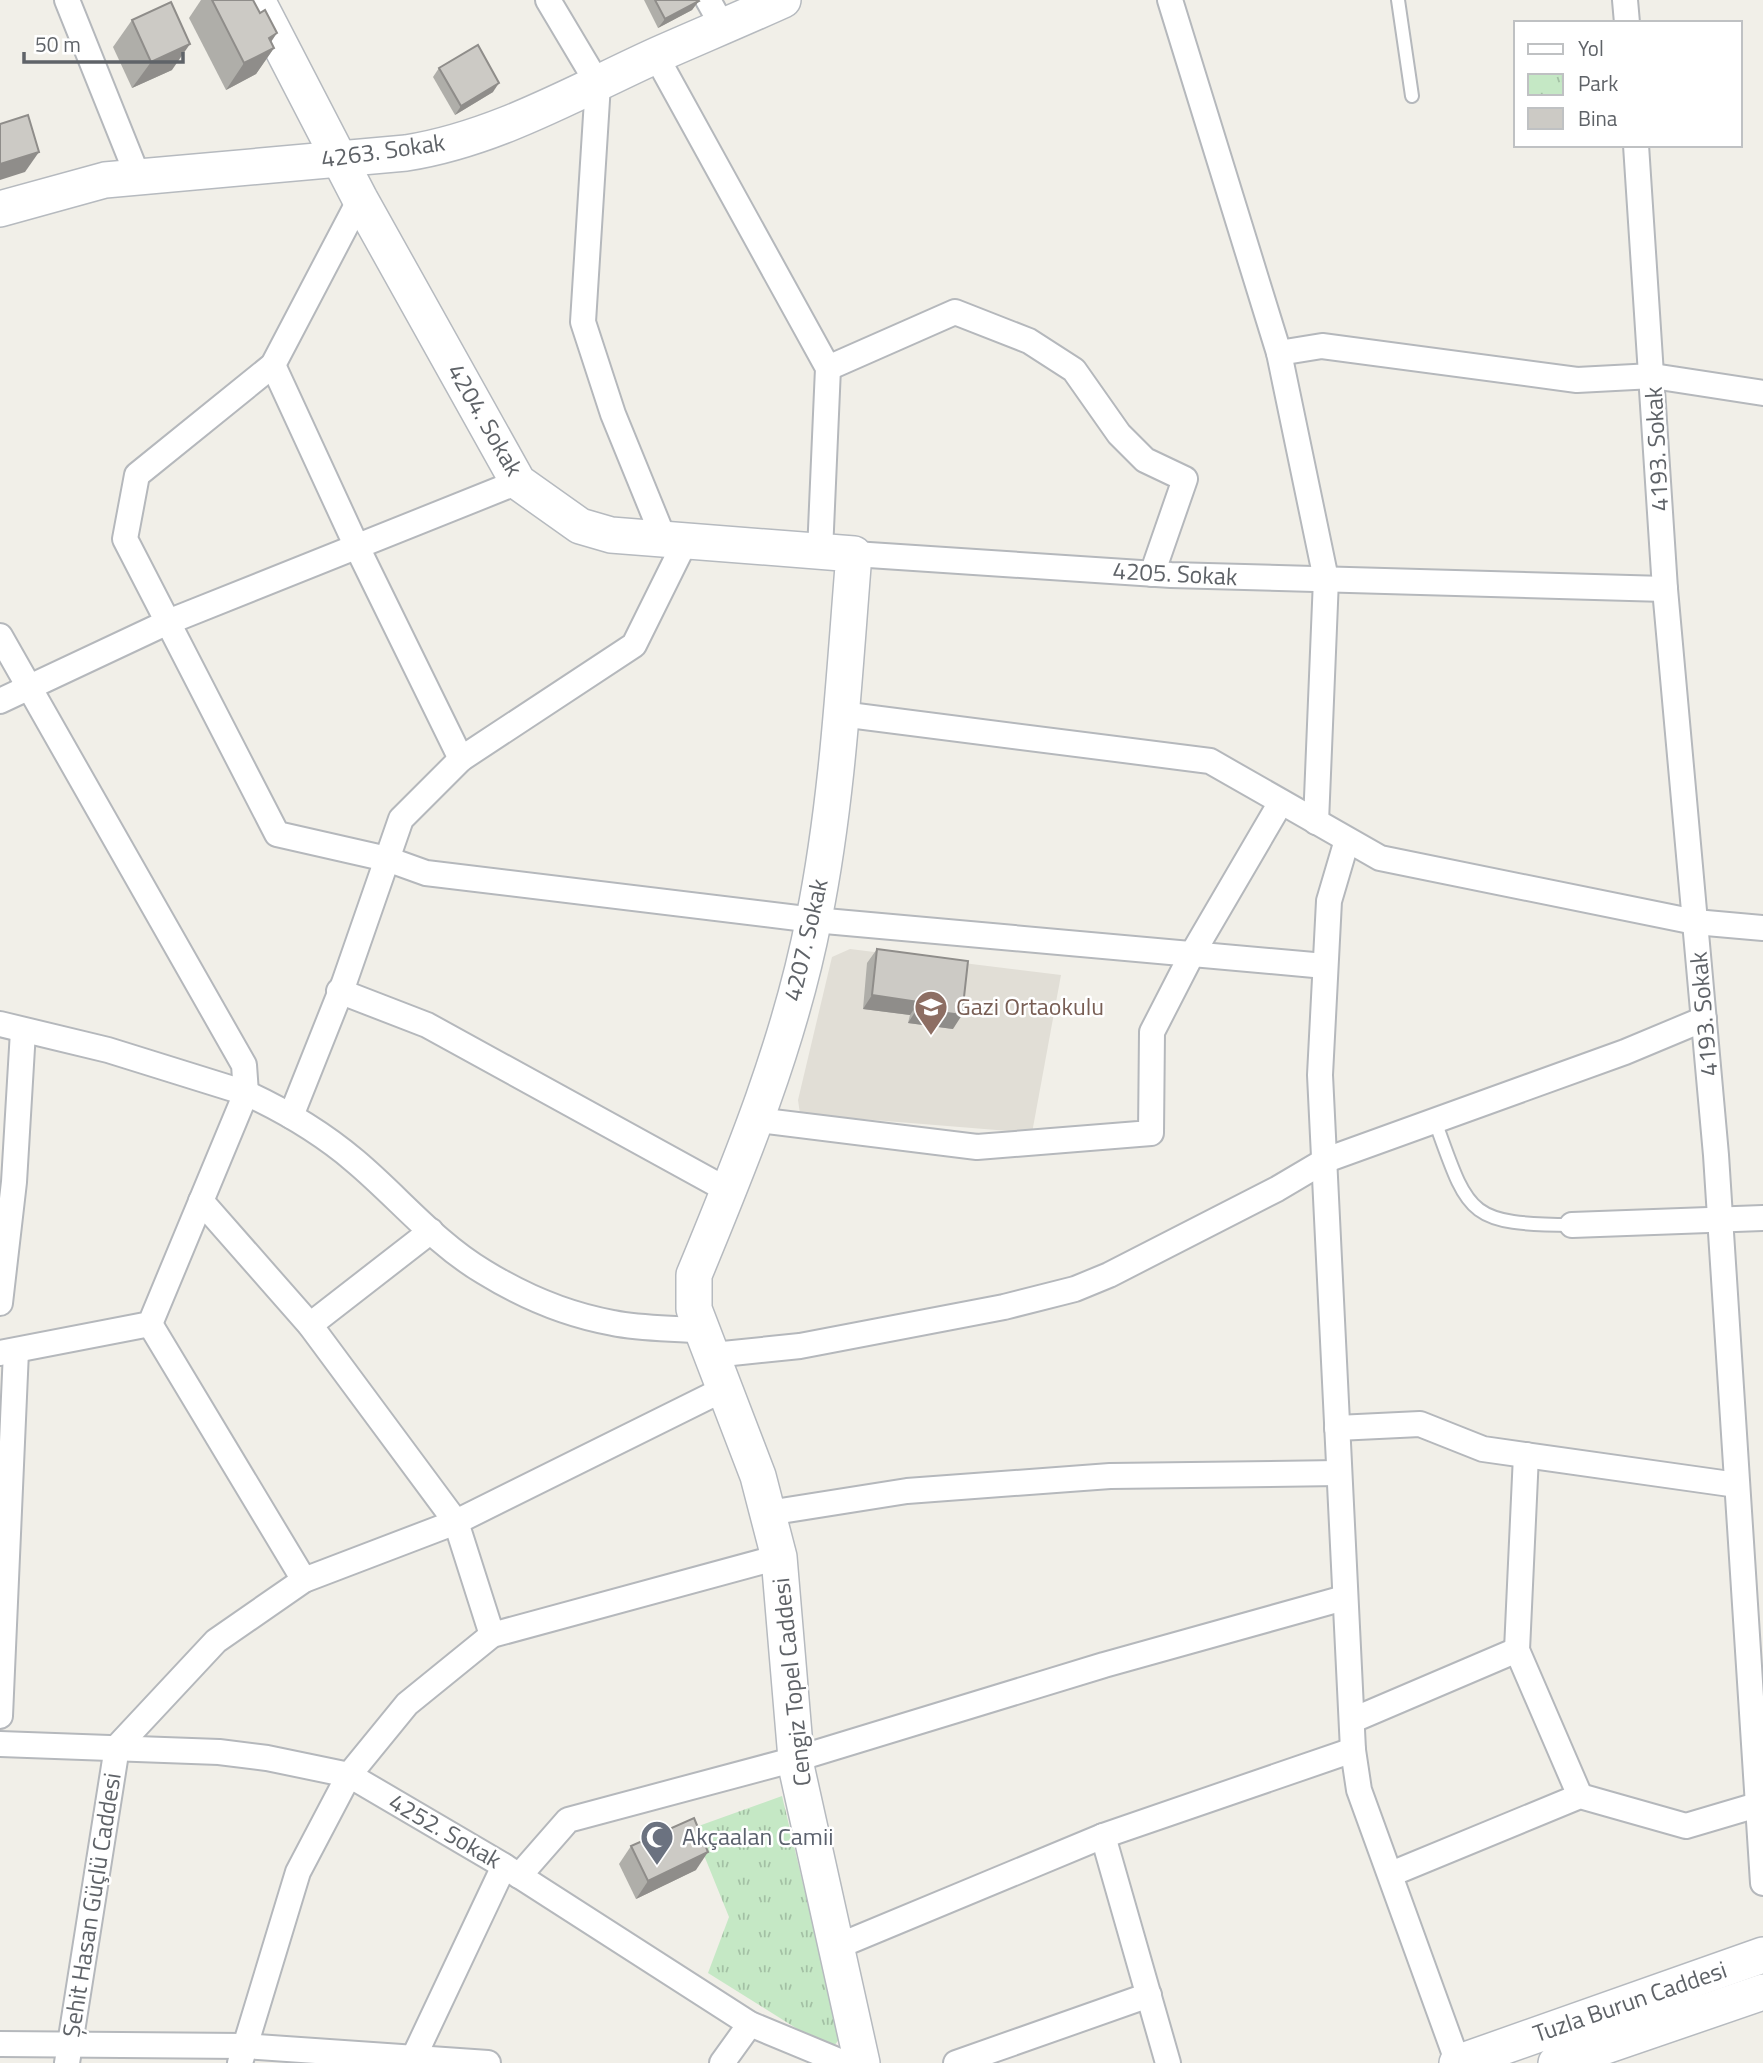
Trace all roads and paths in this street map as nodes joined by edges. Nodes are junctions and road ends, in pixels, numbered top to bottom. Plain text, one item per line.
1 (67, 0) edge
2 (257, 0) edge
3 (548, 0) edge
4 (783, 0) edge
5 (1170, 0) edge
6 (1398, 0) edge
7 (1625, 0) edge
8 (715, 14) edge
9 (1627, 21) edge
10 (656, 56) junction
11 (598, 84) junction
12 (1412, 96) dead end
13 (1636, 147) edge
14 (340, 159) junction
15 (138, 177) junction
16 (360, 199) junction
17 (0, 209) edge
18 (1279, 353) junction
19 (273, 365) junction
20 (828, 368) junction
21 (1653, 376) junction
22 (1763, 393) edge
23 (518, 482) junction
24 (675, 539) junction
25 (356, 545) junction
26 (820, 552) junction
27 (854, 554) junction
28 (1152, 574) junction
29 (1326, 579) junction
30 (1665, 589) junction
31 (168, 622) junction
32 (0, 636) edge
33 (26, 686) junction
34 (0, 701) edge
35 (841, 715) junction
36 (461, 759) junction
37 (1281, 802) junction
38 (1316, 822) junction
39 (1348, 840) junction
40 (387, 859) junction
41 (814, 920) junction
42 (1695, 922) junction
43 (1763, 928) edge
44 (1191, 956) junction
45 (1325, 966) junction
46 (339, 990) junction
47 (1704, 1020) junction
48 (12, 1028) edge
49 (246, 1093) junction
50 (291, 1116) junction
51 (758, 1120) junction
52 (1436, 1121) junction
53 (1326, 1160) junction
54 (7, 1181) edge
55 (729, 1191) junction
56 (201, 1201) junction
57 (1763, 1217) edge
58 (1720, 1220) junction
59 (1572, 1225) joint
60 (430, 1231) junction
61 (0, 1303) edge
62 (150, 1324) junction
63 (310, 1325) junction
64 (703, 1332) junction
65 (8, 1352) edge
66 (726, 1388) junction
67 (1337, 1427) junction
68 (1526, 1455) junction
69 (1339, 1473) junction
70 (1737, 1485) junction
71 (768, 1513) junction
72 (456, 1522) junction
73 (779, 1558) junction
74 (304, 1580) junction
75 (1344, 1598) junction
76 (492, 1635) junction
77 (1517, 1650) junction
78 (1755, 1657) edge
79 (0, 1716) edge
80 (1353, 1720) junction
81 (0, 1744) edge
82 (117, 1747) junction
83 (1353, 1750) junction
84 (796, 1759) junction
85 (349, 1775) junction
86 (1580, 1796) junction
87 (1757, 1805) junction
88 (1103, 1836) junction
89 (512, 1871) junction
90 (1391, 1874) junction
91 (1763, 1883) edge
92 (836, 1947) junction
93 (1763, 1955) edge
94 (1763, 1992) edge
95 (1149, 1995) junction
96 (750, 2024) junction
97 (0, 2044) edge
98 (69, 2053) edge
99 (242, 2054) edge
100 (412, 2060) edge
101 (488, 2063) edge
102 (722, 2063) edge
103 (844, 2063) edge
104 (862, 2063) edge
105 (956, 2063) edge
106 (1168, 2063) edge
107 (1457, 2063) edge
108 (1556, 2063) edge

1 - 15 street
2 - 14 street, 4204. Sokak
3 - 11 street
4 - 8 street, 4263. Sokak
5 - 18 street
6 - 12 lane
7 - 9 street
8 - 10 street, 4263. Sokak
10 - 11 street, 4263. Sokak
10 - 20 street
11 - 14 street, 4263. Sokak
11 - 24 street
13 - 21 street, 4193. Sokak
14 - 15 street, 4263. Sokak
14 - 16 street, 4204. Sokak
15 - 17 street, 4263. Sokak
16 - 19 street
16 - 23 street, 4204. Sokak
18 - 21 street
18 - 29 street
19 - 25 street
19 - 31 street
20 - 26 street
20 - 28 street
21 - 22 street
21 - 30 street, 4193. Sokak
23 - 24 street, 4204. Sokak
23 - 25 street
24 - 26 street, 4205. Sokak
24 - 36 street
25 - 31 street
25 - 36 street
26 - 27 street, 4205. Sokak
27 - 28 street, 4205. Sokak
27 - 35 street, 4207. Sokak
28 - 29 street, 4205. Sokak
29 - 30 street, 4205. Sokak
29 - 38 street
30 - 42 street, 4193. Sokak
31 - 33 street
31 - 40 street
32 - 33 street
33 - 34 street
33 - 49 street
35 - 37 street
35 - 41 street, 4207. Sokak
36 - 40 street
37 - 38 street
37 - 44 street
38 - 39 street
39 - 42 street
39 - 45 street
40 - 41 street
40 - 46 street
41 - 44 street
41 - 51 street, 4207. Sokak
42 - 43 street
42 - 47 street, 4193. Sokak
44 - 45 street
44 - 51 street
45 - 53 street
46 - 50 street
46 - 55 street
47 - 52 street
47 - 58 street, 4193. Sokak
48 - 49 street
48 - 54 street
49 - 50 street
49 - 56 street
50 - 60 street
51 - 55 street, 4207. Sokak
52 - 53 street
52 - 59 lane
53 - 64 street
53 - 67 street
54 - 61 street
55 - 64 street, 4207. Sokak
56 - 62 street
56 - 63 street
57 - 58 street
58 - 59 street
58 - 70 street, 4193. Sokak
60 - 63 street
60 - 64 street
62 - 65 street
62 - 74 street
63 - 72 street
64 - 66 street, Cengiz Topel Caddesi
65 - 79 street
66 - 71 street, Cengiz Topel Caddesi
66 - 72 street
67 - 68 street
67 - 69 street
68 - 70 street
68 - 77 street
69 - 71 street
69 - 75 street
70 - 78 street, 4193. Sokak
71 - 73 street, Cengiz Topel Caddesi
72 - 74 street
72 - 76 street
73 - 76 street
73 - 84 street, Cengiz Topel Caddesi
74 - 82 street
75 - 80 street
75 - 84 street
76 - 85 street
77 - 80 street
77 - 86 street
78 - 87 street, 4193. Sokak
80 - 83 street
81 - 82 street, 4252. Sokak
82 - 85 street, 4252. Sokak
82 - 98 street, Şehit Hasan Güçlü Caddesi
83 - 88 street
83 - 90 street
84 - 89 street
84 - 92 street, Cengiz Topel Caddesi
85 - 89 street, 4252. Sokak
85 - 99 street
86 - 87 street
86 - 90 street
87 - 91 street, 4193. Sokak
88 - 92 street
88 - 95 street
89 - 96 street, 4252. Sokak
89 - 100 street
90 - 107 street
92 - 104 street, Cengiz Topel Caddesi
93 - 107 street, Tuzla Burun Caddesi
94 - 108 street, Tuzla Burun Caddesi
95 - 105 street
95 - 106 street
96 - 102 street
96 - 103 street, 4252. Sokak
97 - 98 street
98 - 99 street
99 - 100 street
100 - 101 street

